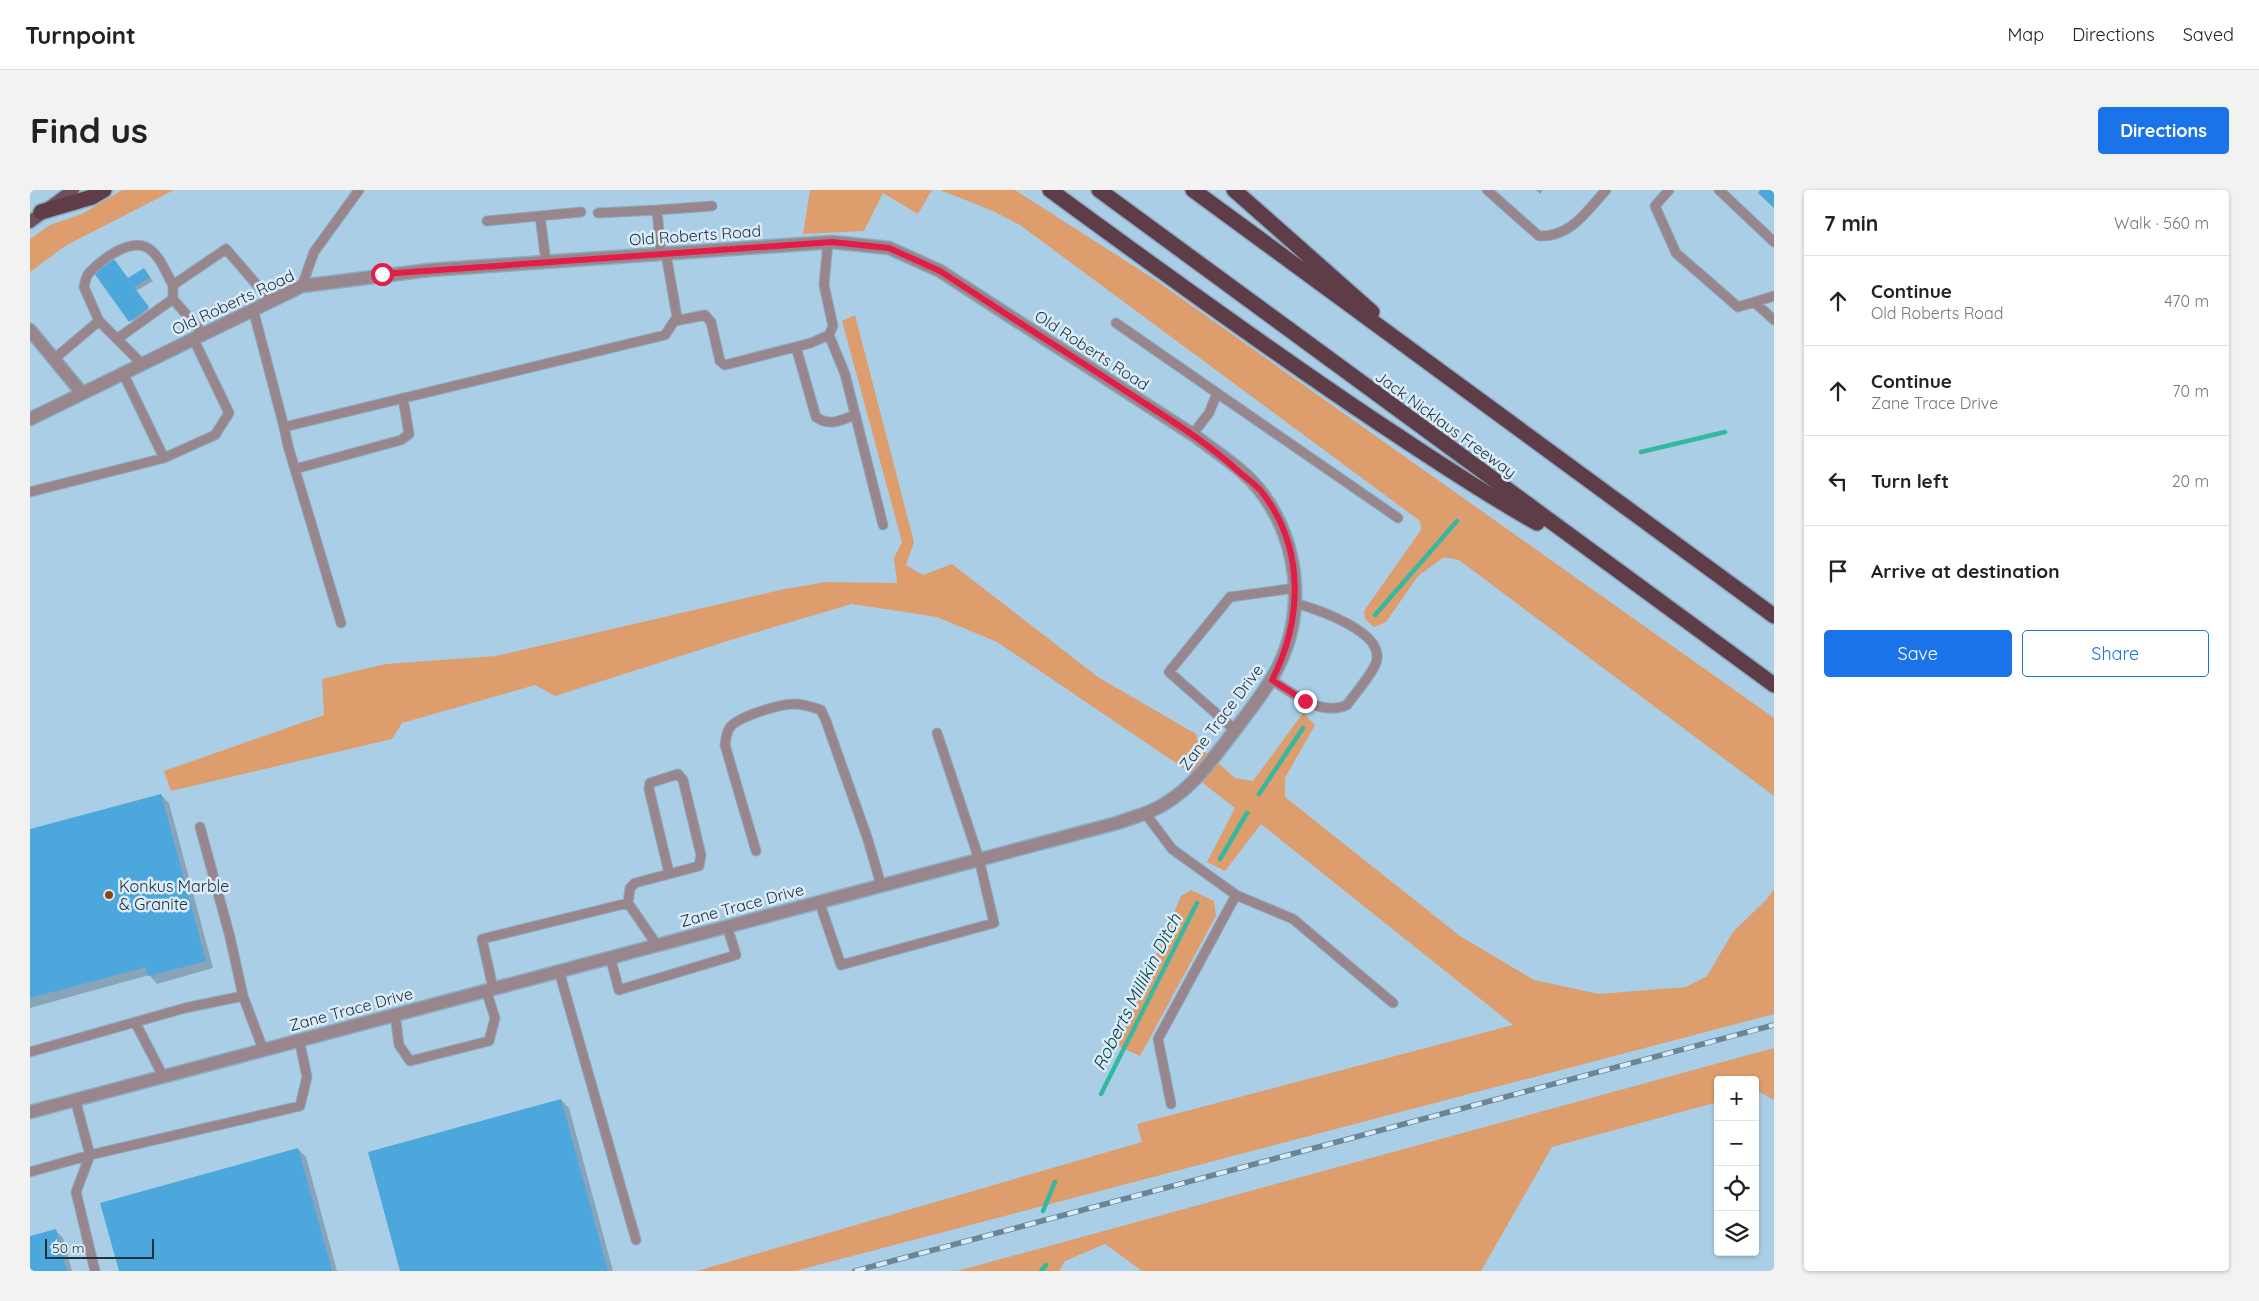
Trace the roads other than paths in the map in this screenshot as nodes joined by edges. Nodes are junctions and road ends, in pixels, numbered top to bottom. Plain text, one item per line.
1 (72, 190) edge
2 (104, 190) edge
3 (359, 190) edge
4 (1050, 190) edge
5 (1099, 190) edge
6 (1193, 190) edge
7 (1234, 190) edge
8 (1488, 190) edge
9 (1606, 190) edge
10 (1669, 190) edge
11 (1720, 190) edge
12 (712, 206) dead end
13 (657, 210) junction
14 (581, 212) dead end
15 (598, 213) dead end
16 (540, 216) junction
17 (36, 217) edge
18 (486, 221) dead end
19 (828, 242) junction
20 (1774, 242) edge
21 (664, 254) junction
22 (546, 262) junction
23 (173, 285) junction
24 (302, 286) junction
25 (1774, 296) edge
26 (173, 299) junction
27 (270, 300) junction
28 (1754, 302) junction
29 (253, 309) junction
30 (1774, 320) edge
31 (99, 321) junction
32 (675, 321) junction
33 (1116, 323) dead end
34 (30, 330) edge
35 (829, 335) junction
36 (198, 336) junction
37 (117, 339) junction
38 (796, 347) junction
39 (54, 359) junction
40 (142, 364) junction
41 (1436, 370) junction
42 (123, 373) junction
43 (1217, 393) junction
44 (82, 394) junction
45 (403, 398) junction
46 (855, 415) junction
47 (30, 419) edge
48 (284, 427) junction
49 (1192, 435) junction
50 (164, 458) junction
51 (295, 469) junction
52 (30, 492) edge
53 (1398, 518) dead end
54 (883, 525) dead end
55 (1288, 543) joint
56 (1592, 553) junction
57 (1296, 588) junction
58 (1295, 603) junction
59 (1774, 616) edge
60 (341, 623) dead end
61 (1272, 680) junction
62 (1774, 685) edge
63 (1235, 730) junction
64 (937, 733) dead end
65 (1145, 813) junction
66 (200, 827) dead end
67 (756, 851) dead end
68 (979, 859) junction
69 (669, 873) junction
70 (881, 885) junction
71 (1236, 895) junction
72 (819, 901) junction
73 (628, 904) junction
74 (727, 926) junction
75 (656, 945) junction
76 (610, 957) junction
77 (559, 971) junction
78 (490, 989) junction
79 (243, 996) junction
80 (1393, 1003) dead end
81 (395, 1014) junction
82 (135, 1022) junction
83 (299, 1039) junction
84 (262, 1049) junction
85 (30, 1052) edge
86 (163, 1076) junction
87 (75, 1099) junction
88 (1171, 1104) dead end
89 (30, 1112) edge
90 (90, 1155) junction
91 (30, 1172) edge
92 (636, 1240) dead end
93 (95, 1271) edge

1 - 17 main road
2 - 17 highway
3 - 24 lane
4 - 56 highway
5 - 56 highway, Jack Nicklaus Freeway
6 - 41 highway
7 - 41 highway
8 - 9 lane
10 - 28 lane
11 - 20 lane
12 - 13 lane
13 - 15 lane
13 - 21 lane
14 - 16 lane
16 - 18 lane
16 - 22 lane
19 - 21 street, Old Roberts Road
19 - 35 lane
19 - 49 street, Old Roberts Road
21 - 22 street, Old Roberts Road
21 - 32 lane
22 - 24 street, Old Roberts Road
23 - 26 lane
23 - 27 lane
23 - 31 lane
24 - 27 street, Old Roberts Road
25 - 28 lane
26 - 36 lane
26 - 37 lane
27 - 29 street, Old Roberts Road
28 - 30 lane
29 - 36 street, Old Roberts Road
29 - 48 lane
31 - 37 lane
31 - 39 lane
32 - 38 lane
32 - 45 lane
33 - 43 lane
34 - 39 street
35 - 38 lane
35 - 46 lane
36 - 40 street, Old Roberts Road
36 - 50 lane
37 - 40 lane
38 - 46 lane
39 - 44 street
40 - 42 street, Old Roberts Road
41 - 59 highway
42 - 44 street, Old Roberts Road
42 - 50 lane
43 - 49 lane
43 - 53 lane
44 - 47 street, Old Roberts Road
45 - 48 lane
45 - 51 lane
46 - 54 lane
48 - 51 lane
49 - 55 street, Old Roberts Road
50 - 52 lane
51 - 60 lane
55 - 57 street, Zane Trace Drive
56 - 62 highway, Jack Nicklaus Freeway
57 - 58 street, Zane Trace Drive
57 - 63 lane
58 - 61 street, Zane Trace Drive
58 - 61 lane
61 - 63 street, Zane Trace Drive
63 - 65 street, Zane Trace Drive
64 - 68 lane
65 - 68 street, Zane Trace Drive
65 - 71 lane
66 - 79 lane
67 - 70 lane
68 - 70 street, Zane Trace Drive
68 - 72 lane
69 - 69 lane
69 - 73 lane
70 - 72 street, Zane Trace Drive
71 - 80 lane
71 - 88 lane
72 - 74 street, Zane Trace Drive
73 - 75 lane
73 - 78 lane
74 - 75 street, Zane Trace Drive
74 - 76 lane
75 - 76 street, Zane Trace Drive
76 - 77 street, Zane Trace Drive
77 - 78 street, Zane Trace Drive
77 - 92 lane
78 - 81 street, Zane Trace Drive
78 - 81 lane
79 - 82 lane
79 - 84 lane
81 - 83 street, Zane Trace Drive
82 - 85 lane
82 - 86 lane
83 - 84 street, Zane Trace Drive
83 - 90 lane
84 - 86 street, Zane Trace Drive
86 - 87 street, Zane Trace Drive
87 - 89 street, Zane Trace Drive
87 - 90 lane
90 - 91 lane
90 - 93 lane

